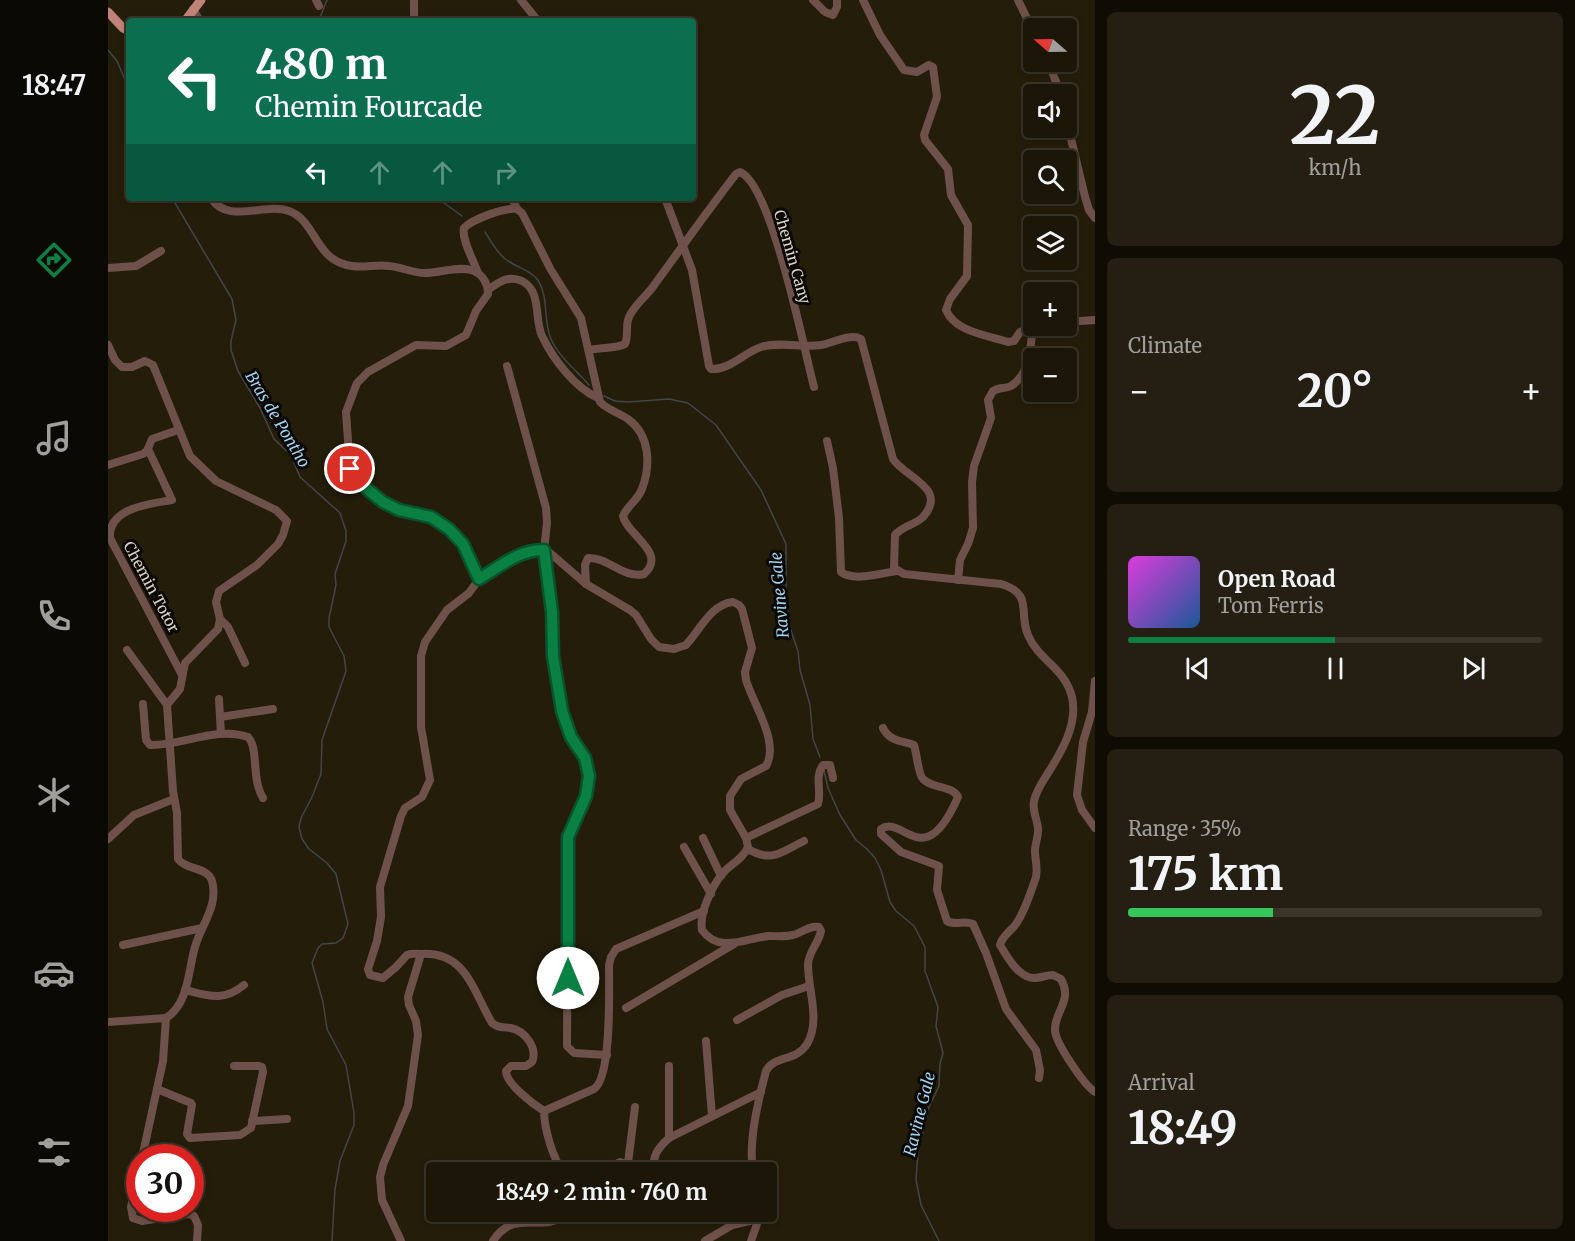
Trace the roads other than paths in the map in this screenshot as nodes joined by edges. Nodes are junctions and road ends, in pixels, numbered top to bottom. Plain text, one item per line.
1 (201, 0) edge
2 (414, 0) edge
3 (520, 0) edge
4 (813, 0) edge
5 (837, 0) edge
6 (863, 0) edge
7 (1018, 0) edge
8 (193, 9) junction
9 (108, 12) edge
10 (187, 18) edge
11 (198, 18) edge
12 (414, 18) edge
13 (535, 18) edge
14 (1027, 18) edge
15 (126, 30) edge
16 (1071, 138) edge
17 (214, 201) edge
18 (513, 201) edge
19 (666, 201) edge
20 (517, 209) junction
21 (1095, 218) edge
22 (682, 246) junction
23 (160, 251) dead end
24 (108, 268) edge
25 (478, 273) junction
26 (488, 290) junction
27 (1095, 320) edge
28 (1077, 321) edge
29 (1023, 330) edge
30 (1032, 336) edge
31 (108, 345) edge
32 (803, 345) junction
33 (590, 350) junction
34 (507, 366) dead end
35 (814, 387) dead end
36 (598, 398) junction
37 (178, 430) junction
38 (826, 441) dead end
39 (148, 449) junction
40 (108, 465) edge
41 (544, 550) junction
42 (897, 571) junction
43 (479, 579) junction
44 (958, 580) junction
45 (586, 584) junction
46 (220, 619) junction
47 (127, 650) dead end
48 (246, 663) dead end
49 (182, 675) junction
50 (1095, 681) edge
51 (219, 699) dead end
52 (143, 704) dead end
53 (167, 705) junction
54 (273, 709) dead end
55 (220, 717) junction
56 (883, 728) dead end
57 (221, 734) junction
58 (169, 744) junction
59 (833, 778) dead end
60 (174, 798) junction
61 (263, 798) dead end
62 (1095, 828) edge
63 (703, 838) dead end
64 (746, 838) junction
65 (108, 839) edge
66 (804, 841) dead end
67 (684, 847) dead end
68 (748, 849) junction
69 (721, 876) junction
70 (711, 894) junction
71 (704, 911) junction
72 (202, 928) junction
73 (734, 944) junction
74 (123, 945) dead end
75 (1000, 945) junction
76 (986, 953) junction
77 (421, 954) junction
78 (244, 985) dead end
79 (809, 986) junction
80 (185, 990) junction
81 (626, 1008) dead end
82 (166, 1018) junction
83 (737, 1020) dead end
84 (108, 1022) edge
85 (706, 1041) dead end
86 (607, 1055) junction
87 (234, 1066) dead end
88 (669, 1066) dead end
89 (1039, 1078) dead end
90 (157, 1089) junction
91 (761, 1092) junction
92 (1095, 1092) edge
93 (635, 1107) dead end
94 (544, 1111) junction
95 (712, 1116) junction
96 (287, 1119) dead end
97 (252, 1121) junction
98 (669, 1138) junction
99 (145, 1144) edge
100 (558, 1162) edge
101 (628, 1162) edge
102 (653, 1162) edge
103 (752, 1162) edge
104 (197, 1222) edge
105 (522, 1222) edge
106 (740, 1222) edge
107 (756, 1222) edge
108 (197, 1241) edge
109 (402, 1241) edge
110 (493, 1241) edge
111 (705, 1241) edge
112 (750, 1241) edge

1 - 8 main road
2 - 12 street
3 - 13 street
4 - 5 street
6 - 29 street
7 - 14 street
8 - 10 main road
8 - 11 street
9 - 15 main road
16 - 21 street
17 - 25 street
18 - 20 street
19 - 22 street
20 - 25 street
20 - 33 street
22 - 32 street
22 - 32 street, Chemin Cany
22 - 33 street, Chemin Cany
23 - 24 street
25 - 26 street
26 - 36 street
26 - 43 street
27 - 28 street
30 - 44 street
31 - 37 street
32 - 35 street, Chemin Cany
32 - 42 street
33 - 36 street
34 - 41 street
36 - 45 street
37 - 39 street
37 - 46 street
38 - 42 street
39 - 40 street
39 - 49 street, Chemin Totor
41 - 43 street
41 - 45 street
41 - 86 street
42 - 44 street
43 - 77 street
44 - 75 street
45 - 64 street
46 - 48 street
46 - 49 street
47 - 53 street
49 - 53 street
50 - 62 street
51 - 55 street
52 - 58 street
53 - 58 street
54 - 55 street
55 - 57 street
56 - 76 street
57 - 58 street
57 - 61 street
58 - 60 street
59 - 64 street
60 - 65 street
60 - 72 street
63 - 69 street
64 - 68 street
66 - 68 street
67 - 70 street
68 - 69 street
69 - 70 street
70 - 71 street
71 - 73 street
71 - 86 street
72 - 74 street
72 - 80 street
73 - 79 street
73 - 81 street
75 - 76 street
75 - 92 street
76 - 89 street
77 - 94 street
77 - 109 street
78 - 80 street
79 - 83 street
79 - 91 street
80 - 82 street
82 - 84 street
82 - 90 street
85 - 95 street
86 - 94 street
87 - 97 street
88 - 98 street
90 - 97 street
90 - 99 street
91 - 95 street
91 - 103 street
93 - 101 street
94 - 100 street
95 - 98 street
96 - 97 street
98 - 102 street
104 - 108 street
105 - 110 street
106 - 111 street
107 - 112 street

